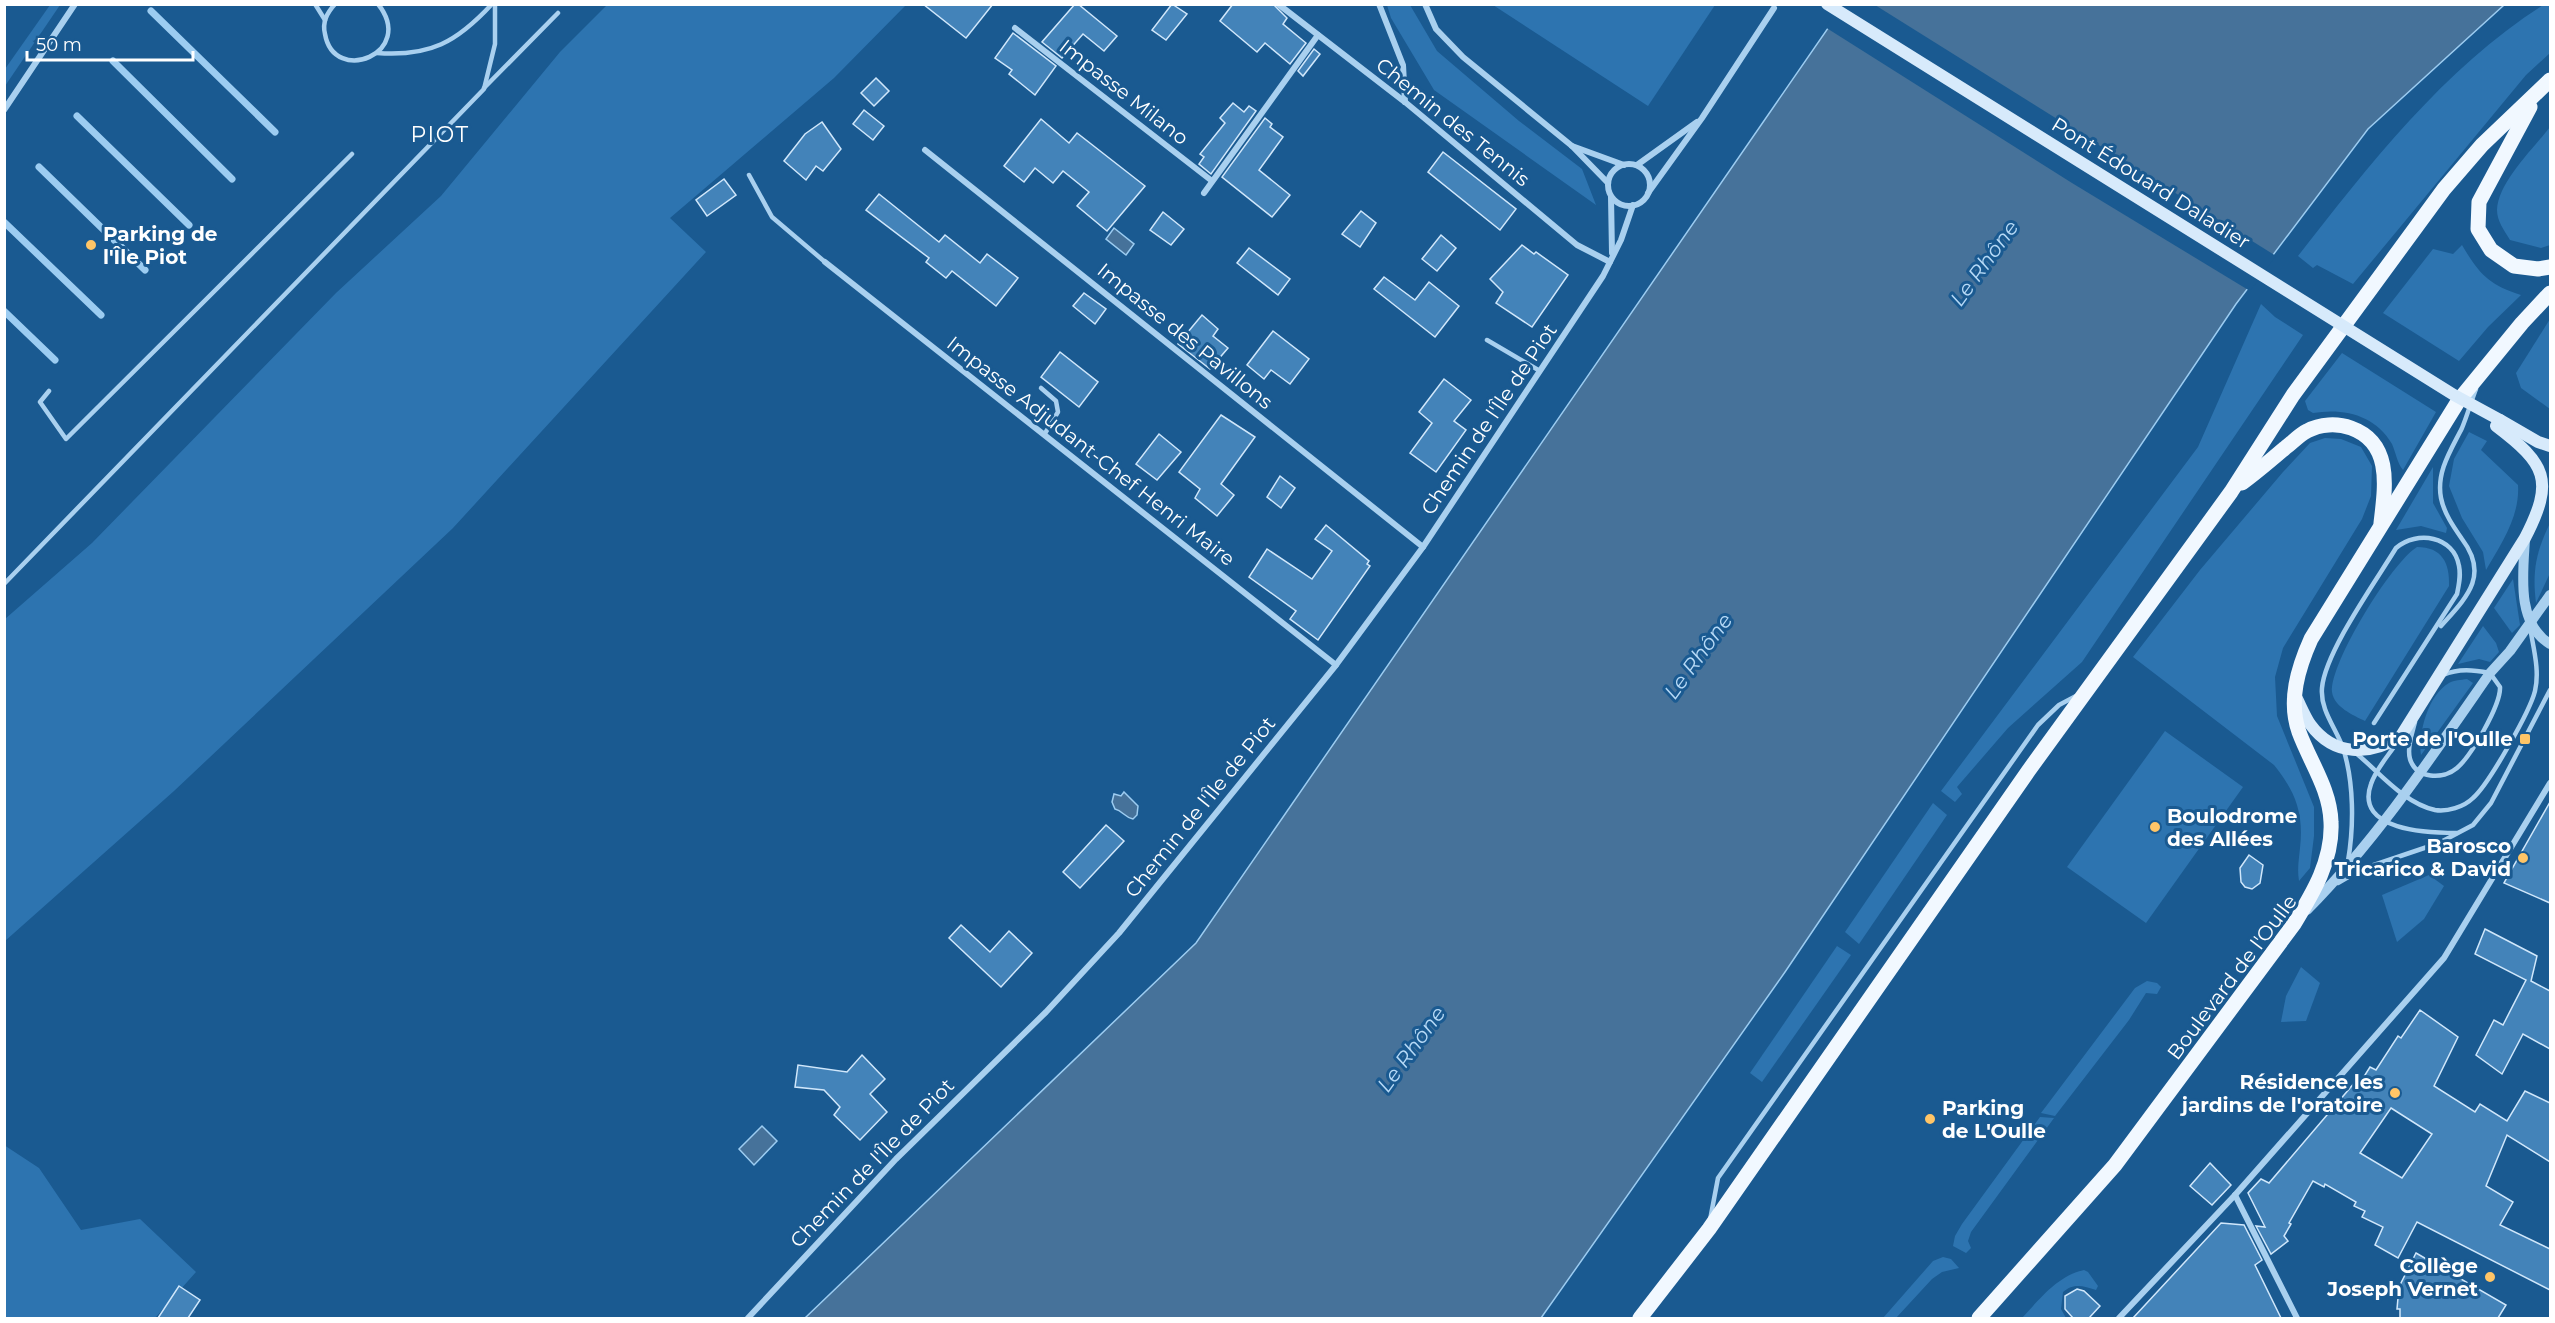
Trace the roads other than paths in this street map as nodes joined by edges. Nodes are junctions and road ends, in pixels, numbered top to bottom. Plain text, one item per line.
1 (77, 4) edge
2 (315, 4) edge
3 (335, 4) edge
4 (378, 4) edge
5 (494, 4) edge
6 (1278, 4) edge
7 (1379, 4) edge
8 (1425, 4) edge
9 (1827, 4) edge
10 (1774, 8) dead end
11 (558, 13) dead end
12 (325, 20) junction
13 (1015, 28) dead end
14 (1318, 35) junction
15 (377, 53) junction
16 (2546, 85) edge
17 (484, 89) junction
18 (1406, 102) junction
19 (4, 110) edge
20 (1702, 118) junction
21 (1572, 146) junction
22 (926, 150) dead end
23 (352, 154) dead end
24 (1624, 165) junction
25 (1636, 165) junction
26 (749, 175) dead end
27 (1212, 182) junction
28 (1608, 183) junction
29 (1648, 193) junction
30 (1203, 194) dead end
31 (1611, 196) junction
32 (1633, 205) junction
33 (825, 262) joint
34 (1610, 262) junction
35 (2550, 267) edge
36 (2550, 293) edge
37 (1487, 340) dead end
38 (1540, 371) junction
39 (2482, 373) junction
40 (1041, 388) dead end
41 (49, 391) dead end
42 (2498, 423) junction
43 (1044, 435) junction
44 (2544, 444) edge
45 (2550, 454) edge
46 (2231, 492) junction
47 (2380, 526) junction
48 (2524, 538) junction
49 (1423, 548) junction
50 (4, 584) edge
51 (2550, 596) edge
52 (2529, 624) junction
53 (2431, 637) junction
54 (2550, 644) edge
55 (1336, 665) junction
56 (2490, 673) junction
57 (2439, 677) junction
58 (2086, 690) junction
59 (2550, 690) edge
60 (2295, 694) junction
61 (2417, 711) junction
62 (2374, 723) dead end
63 (2401, 736) junction
64 (2348, 750) junction
65 (2377, 771) junction
66 (2421, 772) junction
67 (2550, 783) edge
68 (2404, 795) junction
69 (2384, 822) junction
70 (2460, 833) junction
71 (2347, 867) junction
72 (2329, 888) junction
73 (2294, 924) junction
74 (2235, 1195) junction
75 (1709, 1229) junction
76 (748, 1318) edge
77 (1640, 1318) edge
78 (1979, 1318) edge
79 (2119, 1318) edge
80 (2297, 1318) edge

1 - 19 street
2 - 12 lane
3 - 12 lane
4 - 15 lane
5 - 15 lane
5 - 17 lane
6 - 14 street, Chemin des Tennis
7 - 18 street
8 - 21 street
9 - 42 main road, Pont Édouard Daladier, bridge
10 - 20 street
11 - 17 lane
12 - 15 lane
13 - 27 street, Impasse Milano
14 - 18 street, Chemin des Tennis
14 - 27 street
16 - 35 main road
16 - 46 main road
17 - 50 lane
18 - 34 street, Chemin des Tennis
20 - 25 street
20 - 29 street
21 - 24 street
21 - 28 street
22 - 49 street, Impasse des Pavillons
23 - 41 lane
24 - 25 street
24 - 28 street
25 - 29 street
26 - 33 lane
27 - 30 street
28 - 31 street
29 - 32 street
31 - 32 street
31 - 34 street, Chemin de l'Île de Piot
32 - 34 street, Chemin de l'Île de Piot
33 - 43 street, Impasse Adjudant-Chef Henri Maire
34 - 38 street, Chemin de l'Île de Piot
36 - 39 main road
37 - 38 lane
38 - 49 street, Chemin de l'Île de Piot
39 - 47 main road
39 - 53 lane
40 - 43 lane
42 - 44 main road, Pont Édouard Daladier
42 - 48 main road, Pont Édouard Daladier
43 - 55 street, Impasse Adjudant-Chef Henri Maire
44 - 45 street, Pont Édouard Daladier
46 - 47 main road
46 - 58 main road
47 - 60 main road
48 - 52 street
48 - 57 main road, Pont Édouard Daladier
49 - 55 street, Chemin de l'Île de Piot
51 - 52 street, Boulevard de l'Oulle
52 - 54 street
52 - 56 street, Boulevard de l'Oulle
52 - 68 lane
53 - 62 lane
53 - 64 lane
55 - 76 street, Chemin de l'Île de Piot
56 - 57 lane
56 - 66 street, Boulevard de l'Oulle
56 - 66 lane
57 - 61 main road, Pont Édouard Daladier
58 - 75 main road
58 - 75 lane
59 - 70 lane
60 - 64 main road
60 - 73 main road
61 - 63 main road, Pont Édouard Daladier
61 - 66 lane
63 - 64 main road
63 - 65 lane
64 - 65 lane
64 - 71 lane
65 - 68 lane
65 - 69 lane
66 - 68 street, Boulevard de l'Oulle
67 - 74 street
68 - 69 street, Boulevard de l'Oulle
69 - 70 lane
69 - 71 street, Boulevard de l'Oulle
70 - 72 lane
71 - 72 street, Boulevard de l'Oulle
72 - 73 street, Boulevard de l'Oulle
73 - 78 main road, Boulevard de l'Oulle
74 - 79 street
74 - 80 street
75 - 77 main road

